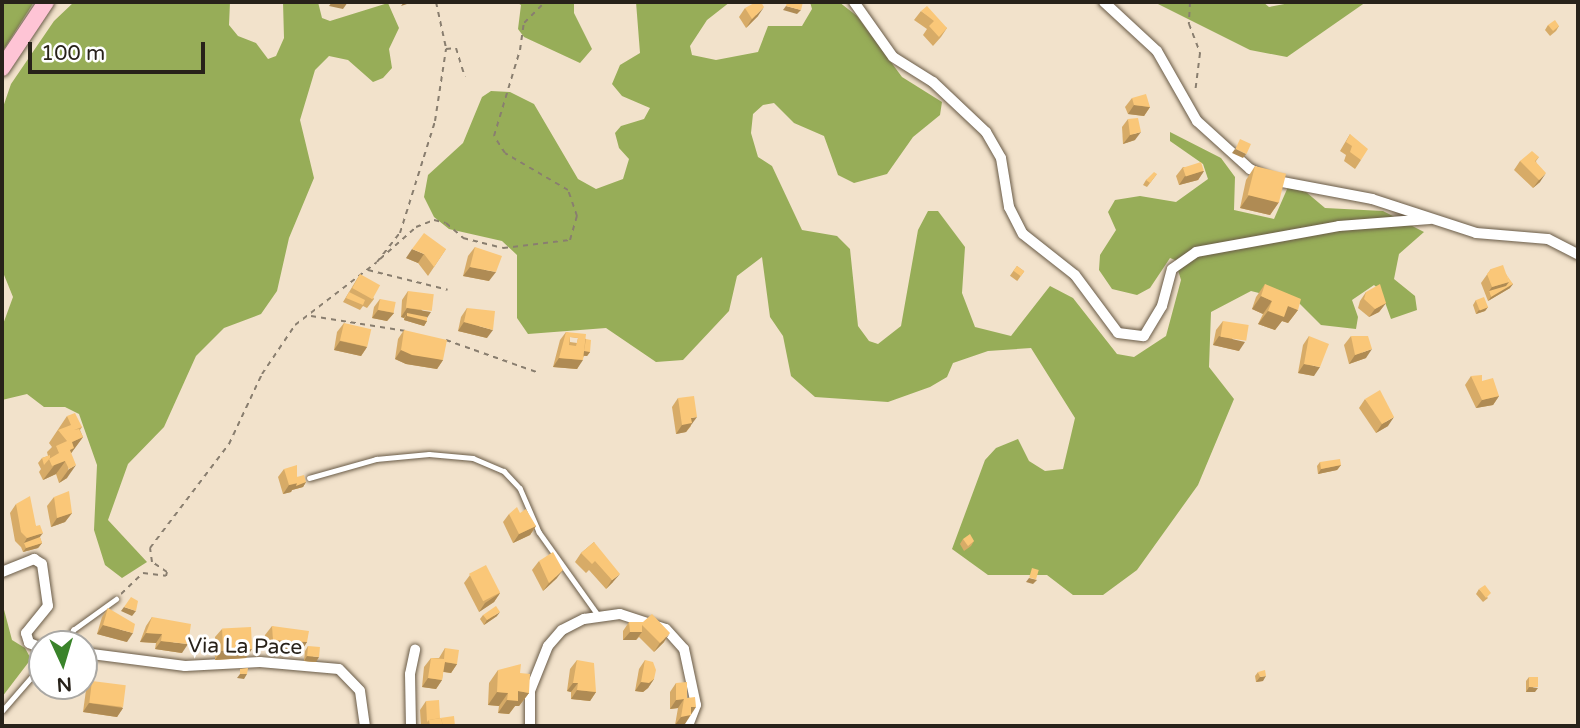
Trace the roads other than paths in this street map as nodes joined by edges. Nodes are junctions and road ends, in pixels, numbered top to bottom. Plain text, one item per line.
1 (46, 2) edge
2 (854, 2) edge
3 (1104, 2) edge
4 (2, 68) edge
5 (1430, 219) junction
6 (1578, 254) edge
7 (309, 478) dead end
8 (2, 572) edge
9 (116, 599) road end
10 (600, 616) junction
11 (28, 630) edge
12 (74, 630) edge
13 (415, 650) dead end
14 (98, 655) edge
15 (28, 681) edge
16 (2, 711) edge
17 (365, 726) edge
18 (411, 726) edge
19 (530, 726) edge
20 (688, 726) edge

1 - 4 main road
2 - 5 street
3 - 5 street
5 - 6 street
7 - 10 lane
8 - 11 street
9 - 12 lane
10 - 19 street
10 - 20 street
13 - 18 street
14 - 17 street, Via La Pace
15 - 16 lane

